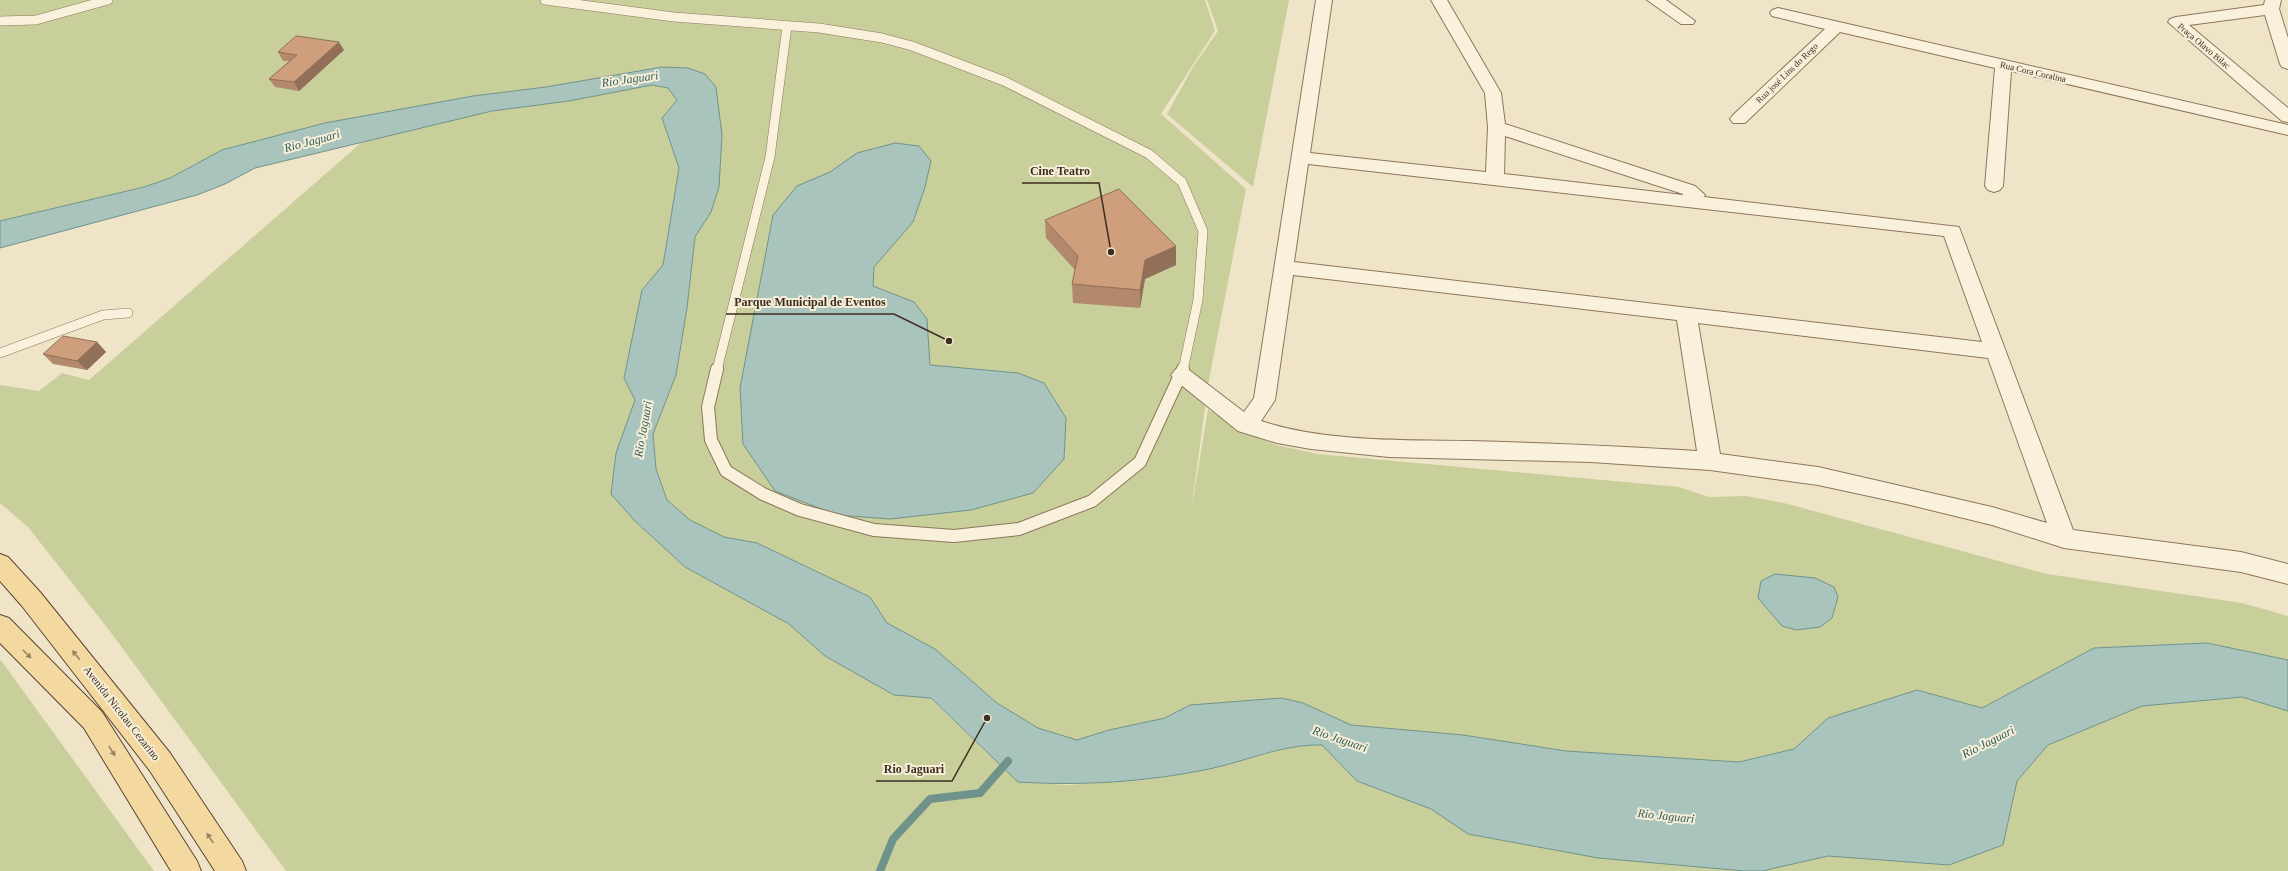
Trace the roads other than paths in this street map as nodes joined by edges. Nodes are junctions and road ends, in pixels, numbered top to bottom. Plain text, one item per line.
1 (108, 0) edge
2 (546, 0) edge
3 (1324, 0) edge
4 (1439, 0) edge
5 (1655, 0) edge
6 (2272, 4) edge
7 (1778, 13) dead end
8 (0, 21) edge
9 (1687, 21) dead end
10 (787, 26) junction
11 (1836, 27) junction
12 (2288, 64) edge
13 (2003, 65) junction
14 (2288, 116) edge
15 (1739, 119) dead end
16 (1497, 127) junction
17 (2288, 130) edge
18 (1300, 157) junction
19 (1495, 179) junction
20 (1994, 186) dead end
21 (1705, 203) junction
22 (1284, 267) junction
23 (128, 313) dead end
24 (1686, 314) junction
25 (1996, 351) junction
26 (0, 353) edge
27 (1182, 374) junction
28 (1246, 425) junction
29 (1710, 461) junction
30 (2064, 538) junction
31 (0, 564) edge
32 (2288, 574) edge
33 (0, 626) edge
34 (186, 871) edge
35 (232, 871) edge

1 - 8 lane
2 - 10 lane
3 - 18 street
4 - 16 street
5 - 9 street
6 - 12 street
6 - 14 street, Praça Olavo Bilac
7 - 11 street, Rua Cora Coralina
10 - 27 lane
10 - 27 lane
11 - 13 street, Rua Cora Coralina
11 - 15 street, Rua josé Lins do Rego
13 - 17 street, Rua Cora Coralina
13 - 20 street
16 - 19 street
16 - 21 street
18 - 19 street
18 - 22 street
19 - 21 street
21 - 25 street
22 - 24 street
22 - 28 street
23 - 26 lane
24 - 25 street
24 - 29 street
25 - 30 street
27 - 28 street
28 - 29 street
29 - 30 street
30 - 32 street
35 -> 31 main road, Avenida Nicolau Cezarino
33 -> 34 main road

